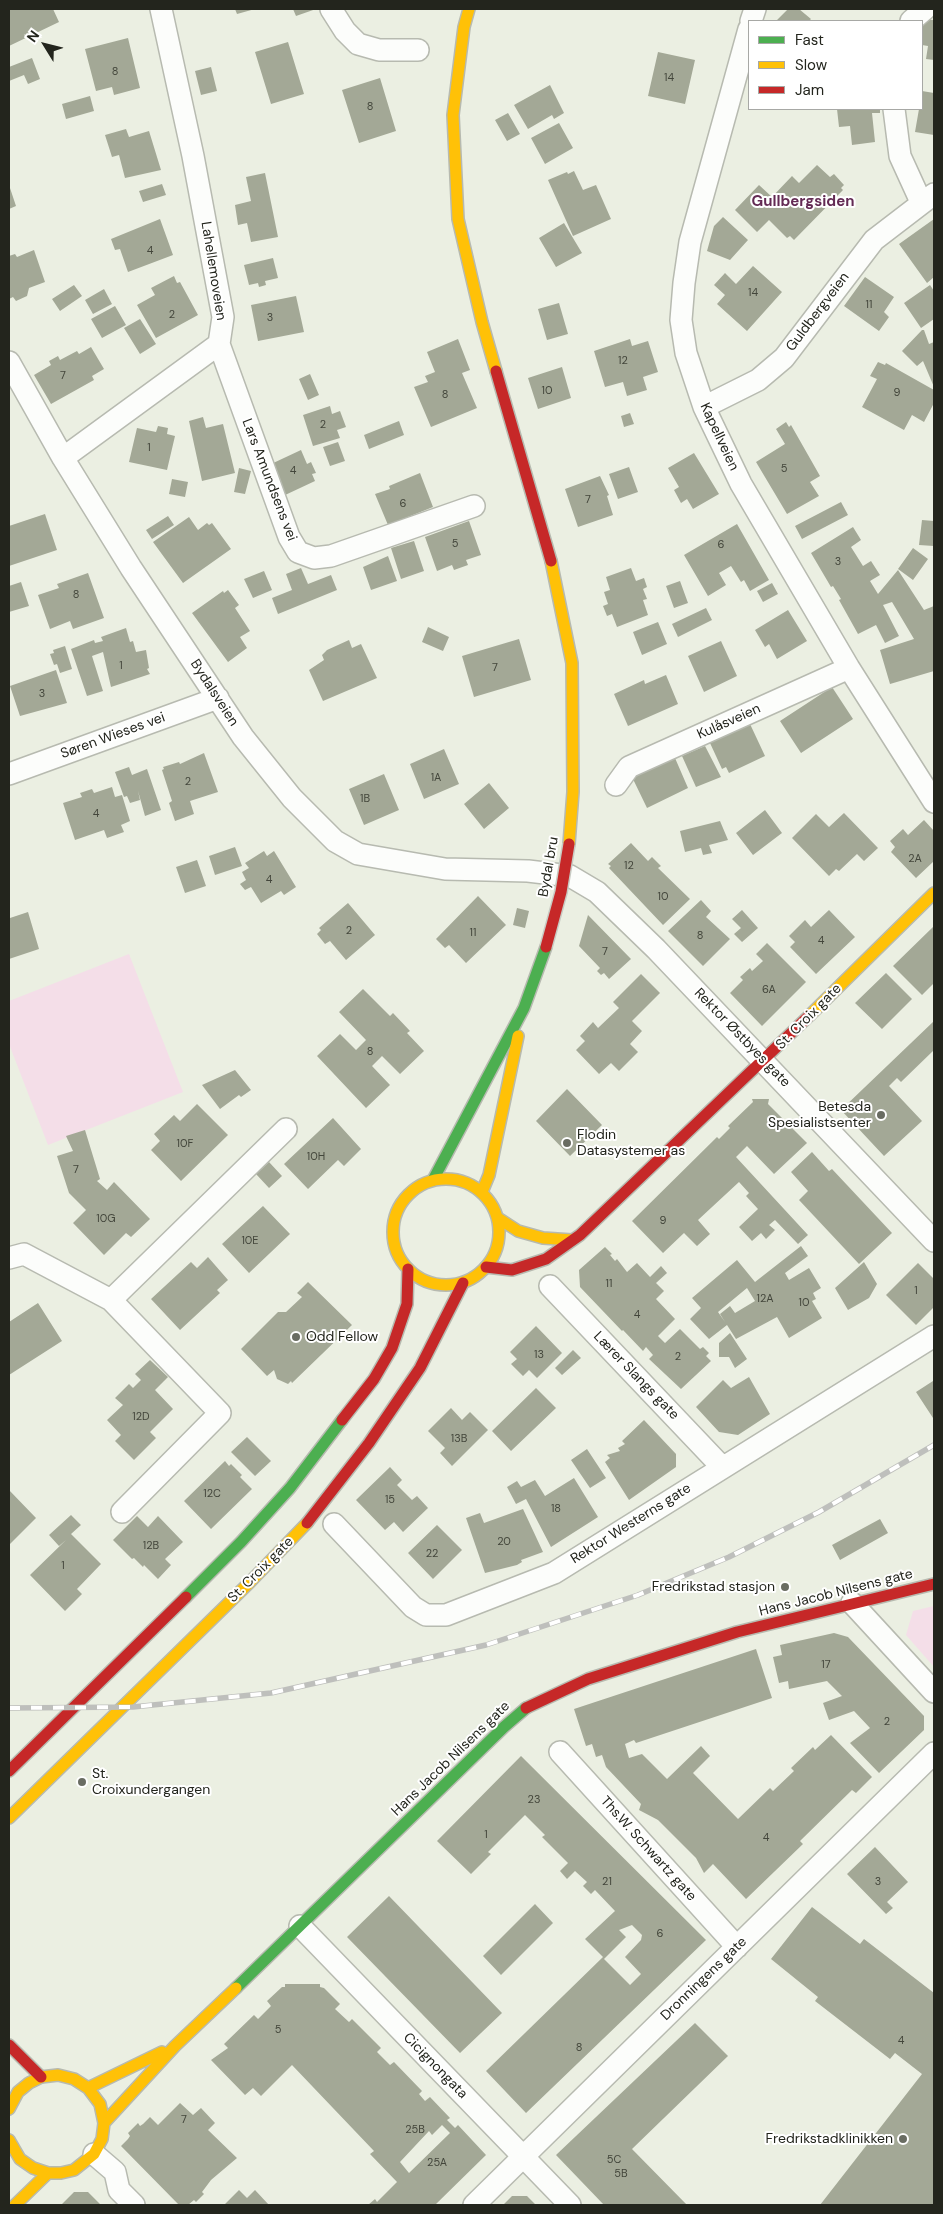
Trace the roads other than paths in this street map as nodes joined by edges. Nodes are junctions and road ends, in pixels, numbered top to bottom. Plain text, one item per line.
1 (161, 9) edge
2 (332, 9) edge
3 (469, 9) edge
4 (925, 9) edge
5 (912, 20) edge
6 (748, 33) edge
7 (418, 50) dead end
8 (894, 110) edge
9 (928, 198) edge
10 (220, 344) junction
11 (9, 362) edge
12 (704, 407) junction
13 (63, 458) junction
14 (474, 506) dead end
15 (848, 668) junction
16 (218, 698) junction
17 (9, 774) edge
18 (616, 785) dead end
19 (934, 802) edge
20 (528, 871) joint
21 (934, 893) edge
22 (524, 1008) junction
23 (764, 1061) junction
24 (286, 1129) dead end
25 (433, 1180) junction
26 (482, 1192) junction
27 (498, 1218) junction
28 (572, 1240) junction
29 (934, 1241) edge
30 (9, 1258) edge
31 (486, 1267) junction
32 (408, 1269) junction
33 (463, 1283) junction
34 (550, 1286) dead end
35 (111, 1300) junction
36 (934, 1336) edge
37 (722, 1467) junction
38 (122, 1512) dead end
39 (334, 1524) dead end
40 (934, 1584) edge
41 (852, 1603) junction
42 (934, 1692) edge
43 (560, 1752) dead end
44 (934, 1753) edge
45 (9, 1771) edge
46 (9, 1818) edge
47 (300, 1926) junction
48 (737, 1947) junction
49 (9, 2045) edge
50 (175, 2046) junction
51 (41, 2077) junction
52 (88, 2088) junction
53 (9, 2109) edge
54 (104, 2123) junction
55 (9, 2140) edge
56 (94, 2154) junction
57 (523, 2157) junction
58 (48, 2173) junction
59 (15, 2205) edge
60 (134, 2205) edge
61 (474, 2205) edge
62 (570, 2205) edge

1 - 10 street, Lahellemoveien
2 - 7 street
3 - 22 main road, Bydal bru, bridge
4 - 5 street
6 - 12 street, Kapellveien
8 - 9 street, Guldbergveien
9 - 12 street, Guldbergveien
10 - 13 street
10 - 14 street, Lars Amundsens vei
11 - 13 street, Bydalsveien
12 - 15 street, Kapellveien
13 - 16 street, Bydalsveien
15 - 18 street, Kulåsveien
15 - 19 street, Kapellveien
16 - 17 street, Søren Wieses vei
16 - 20 street, Bydalsveien
20 - 23 street, Rektor Østbyes gate
21 - 23 main road, St. Croix gate
22 - 25 main road
22 - 26 main road
23 - 28 main road, St. Croix gate
23 - 29 street, Rektor Østbyes gate
24 - 35 street
25 - 26 main road
25 - 32 main road
26 - 27 main road
27 - 28 main road
27 - 31 main road
28 - 31 main road, St. Croix gate
30 - 35 street
31 - 33 main road
32 - 33 main road
32 - 45 main road
33 - 46 main road, St. Croix gate
34 - 37 street, Lærer Slangs gate
35 - 38 street
36 - 37 street, Rektor Westerns gate
37 - 39 street, Rektor Westerns gate
40 - 41 main road, Hans Jacob Nilsens gate
41 - 42 street
41 - 47 main road, Hans Jacob Nilsens gate
43 - 48 street, Ths.W. Schwartz gate
44 - 48 street, Dronningens gate
47 - 50 main road, Hans Jacob Nilsens gate
47 - 57 street, Cicignongata
48 - 57 street, Dronningens gate
49 - 51 main road
50 - 52 main road, Hans Jacob Nilsens gate
50 - 54 main road, Hans Jacob Nilsens gate
51 - 52 main road
51 - 53 main road
52 - 54 main road
54 - 56 main road
55 - 58 main road
56 - 58 main road
56 - 60 street
57 - 61 street, Dronningens gate
57 - 62 street, Cicignongata
58 - 59 main road

